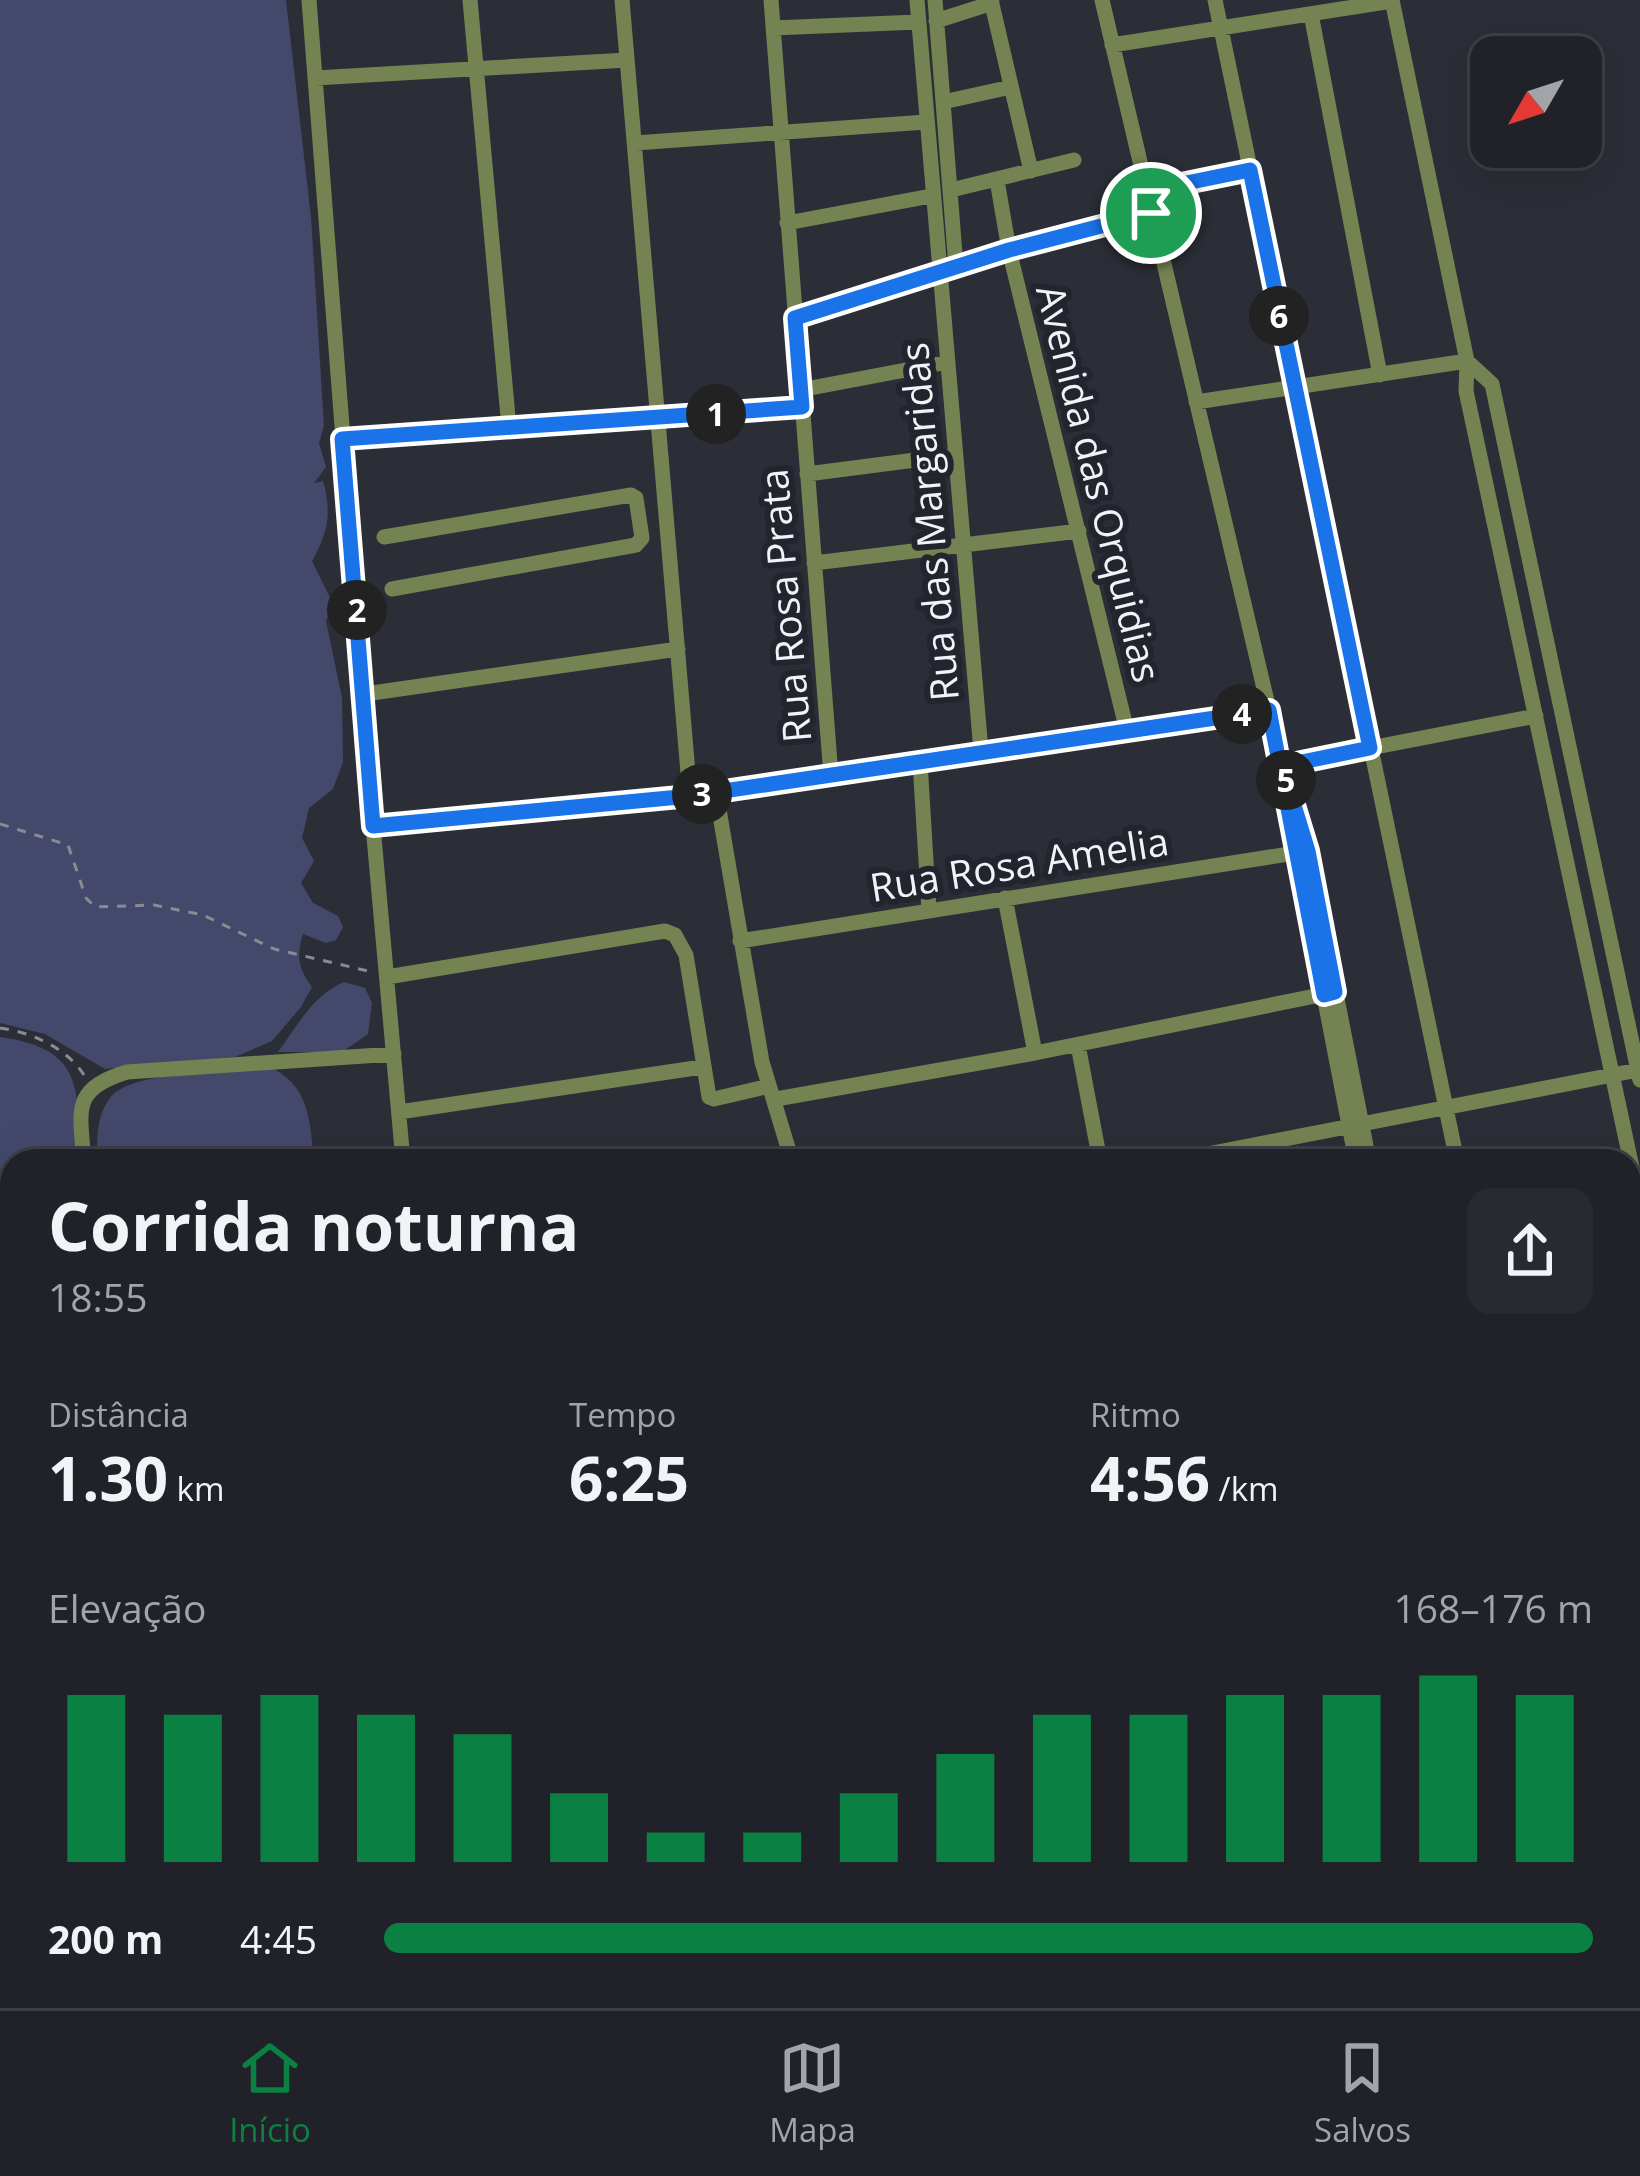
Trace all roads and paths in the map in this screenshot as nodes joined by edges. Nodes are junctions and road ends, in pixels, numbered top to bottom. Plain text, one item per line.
1 (309, 0) edge
2 (470, 0) edge
3 (622, 0) edge
4 (770, 0) edge
5 (917, 0) edge
6 (935, 0) edge
7 (1102, 0) edge
8 (1215, 0) edge
9 (1392, 1) edge
10 (992, 2) edge
11 (1311, 14) junction
12 (927, 21) junction
13 (772, 28) junction
14 (1222, 28) junction
15 (1112, 45) junction
16 (627, 60) junction
17 (475, 70) junction
18 (315, 78) junction
19 (1011, 87) junction
20 (943, 103) junction
21 (926, 122) junction
22 (781, 133) junction
23 (635, 143) junction
24 (1074, 160) dead end
25 (1250, 170) junction
26 (1030, 171) junction
27 (997, 180) junction
28 (951, 190) junction
29 (1147, 191) junction
30 (931, 196) junction
31 (1151, 213) junction
32 (787, 223) junction
33 (1009, 250) junction
34 (956, 267) junction
35 (938, 273) junction
36 (795, 318) junction
37 (1467, 361) junction
38 (947, 362) junction
39 (1380, 374) junction
40 (1294, 388) junction
41 (801, 398) junction
42 (1196, 402) junction
43 (660, 418) junction
44 (509, 428) junction
45 (342, 439) junction
46 (955, 455) junction
47 (807, 474) junction
48 (668, 515) junction
49 (641, 521) junction
50 (1079, 531) junction
51 (384, 537) dead end
52 (962, 546) junction
53 (814, 563) junction
54 (392, 589) dead end
55 (678, 649) junction
56 (365, 694) junction
57 (1269, 710) junction
58 (1536, 716) junction
59 (1126, 731) junction
60 (1370, 748) junction
61 (981, 752) junction
62 (920, 762) junction
63 (1282, 766) junction
64 (831, 776) junction
65 (716, 792) junction
66 (690, 796) junction
67 (0, 824) edge
68 (373, 826) junction
69 (1302, 852) junction
70 (1005, 898) junction
71 (929, 910) junction
72 (740, 941) junction
73 (387, 977) junction
74 (1329, 994) junction
75 (0, 1028) edge
76 (1078, 1045) junction
77 (1035, 1053) junction
78 (394, 1054) junction
79 (702, 1067) junction
80 (1613, 1075) junction
81 (1639, 1075) edge
82 (91, 1085) junction
83 (772, 1092) junction
84 (1447, 1108) junction
85 (399, 1112) junction
86 (1355, 1123) junction
87 (83, 1149) edge
88 (403, 1149) edge
89 (789, 1149) edge
90 (1098, 1149) edge
91 (1230, 1149) edge
92 (1356, 1149) edge
93 (1365, 1149) edge
94 (1454, 1149) edge
95 (1628, 1149) edge

1 - 18 street
2 - 17 street
3 - 16 street
4 - 13 street, Rua Rosa Prata
5 - 12 street, Rua das Margaridas
6 - 12 street, Rua das Margaridas
7 - 15 street
8 - 14 street
9 - 11 street
9 - 37 street
10 - 12 street
10 - 19 street
11 - 14 street
11 - 39 street
12 - 13 street
12 - 20 street, Rua das Margaridas
12 - 21 street, Rua das Margaridas
13 - 22 street, Rua Rosa Prata
14 - 15 street
14 - 25 street
15 - 29 street
16 - 17 street
16 - 23 street
17 - 18 street
17 - 44 street
18 - 45 street
19 - 20 street
19 - 26 street
20 - 28 street, Rua das Margaridas
21 - 22 street
21 - 30 street, Rua das Margaridas
22 - 23 street
22 - 32 street, Rua Rosa Prata
23 - 43 street
24 - 26 street
25 - 29 street
25 - 40 street
26 - 27 street
27 - 28 street
27 - 33 street, Avenida das Orquidias
28 - 34 street, Rua das Margaridas
29 - 31 street
30 - 32 street
30 - 35 street, Rua das Margaridas
31 - 33 street
31 - 42 street
32 - 36 street, Rua Rosa Prata
33 - 34 street
33 - 50 street, Avenida das Orquidias
34 - 35 street
35 - 36 street
35 - 38 street, Rua das Margaridas
36 - 41 street, Rua Rosa Prata
37 - 39 street
37 - 58 street
37 - 81 street
38 - 41 street
38 - 46 street, Rua das Margaridas
39 - 40 street
40 - 42 street
40 - 60 street
41 - 43 street
41 - 47 street, Rua Rosa Prata
42 - 57 street
43 - 44 street
43 - 48 street
44 - 45 street
45 - 56 street
46 - 47 street
46 - 52 street, Rua das Margaridas
47 - 53 street, Rua Rosa Prata
48 - 49 street
48 - 55 street
49 - 51 street
49 - 54 street
50 - 52 street
50 - 59 street, Avenida das Orquidias
52 - 53 street
52 - 61 street, Rua das Margaridas
53 - 64 street, Rua Rosa Prata
55 - 56 street
55 - 66 street
56 - 68 street
57 - 59 street
57 - 63 street
58 - 60 street
58 - 80 street
59 - 61 street
60 - 63 street
60 - 84 street
61 - 62 street
62 - 64 street
62 - 71 street
63 - 69 street
64 - 65 street
65 - 66 street
65 - 72 street
66 - 68 street
67 - 73 path
68 - 73 street
69 - 70 street, Rua Rosa Amelia
69 - 74 street
70 - 71 street, Rua Rosa Amelia
70 - 77 street
71 - 72 street, Rua Rosa Amelia
72 - 83 street
73 - 78 street
73 - 79 street
74 - 76 street
74 - 86 street
75 - 82 path
76 - 77 street
76 - 90 street
77 - 83 street
78 - 82 street
78 - 85 street
79 - 83 street
79 - 85 street
80 - 81 street
80 - 84 street
80 - 95 street
82 - 87 street
83 - 89 street
84 - 86 street
84 - 94 street
85 - 88 street
86 - 91 street
86 - 92 street
86 - 93 street

